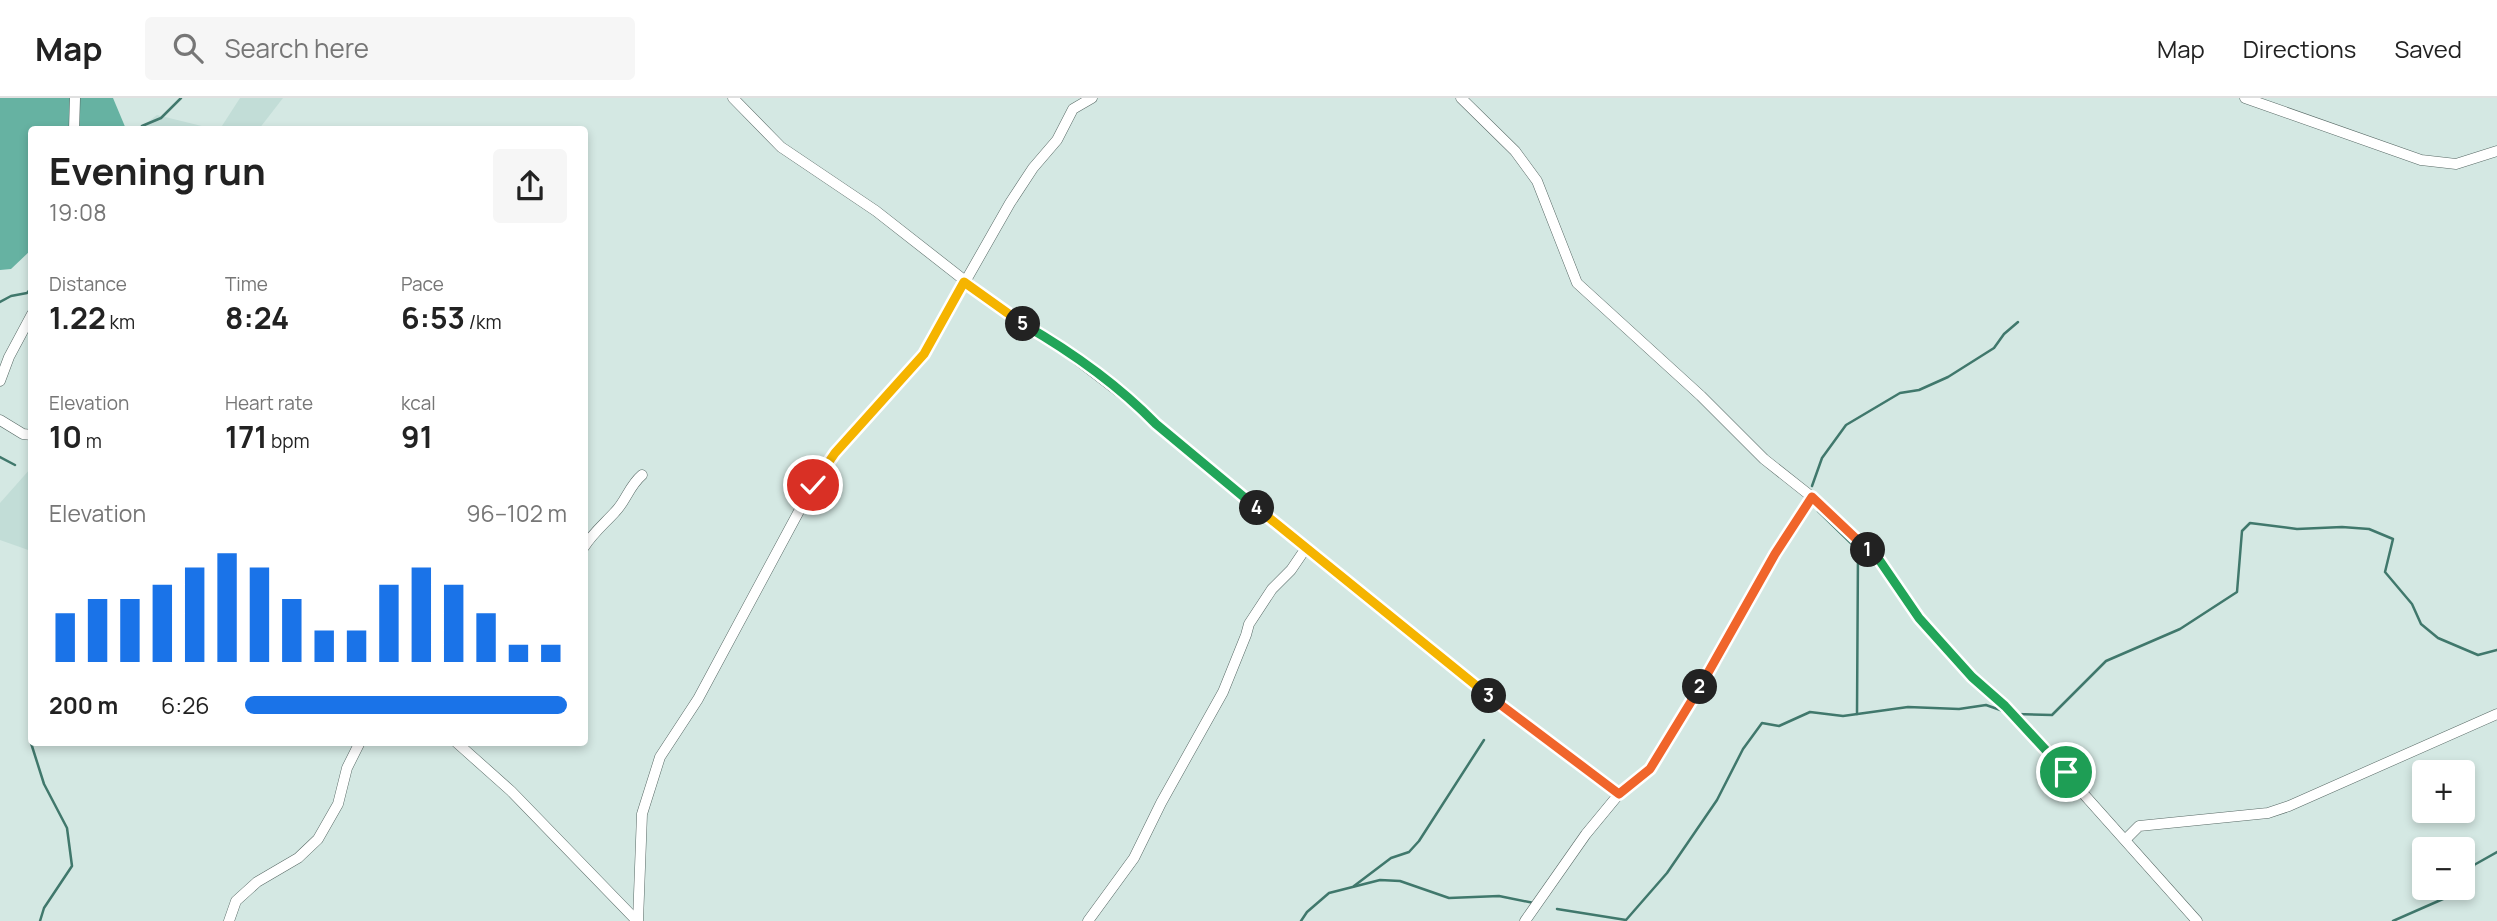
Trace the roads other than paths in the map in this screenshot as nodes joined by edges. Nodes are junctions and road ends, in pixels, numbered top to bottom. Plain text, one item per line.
1 (75, 98) edge
2 (733, 98) edge
3 (1092, 98) edge
4 (1461, 98) edge
5 (2245, 98) edge
6 (74, 126) edge
7 (2497, 151) edge
8 (964, 282) junction
9 (28, 321) edge
10 (0, 381) edge
11 (0, 420) edge
12 (28, 435) edge
13 (642, 475) dead end
14 (1812, 497) junction
15 (588, 542) edge
16 (1306, 548) junction
17 (2497, 714) edge
18 (358, 746) edge
19 (462, 746) edge
20 (1619, 794) junction
21 (2126, 839) junction
22 (229, 921) edge
23 (637, 921) edge
24 (1088, 921) edge
25 (1525, 921) edge
26 (2197, 921) edge

1 - 6 street
2 - 8 street
3 - 8 street
4 - 14 street
5 - 7 street
8 - 16 street
8 - 23 street
9 - 10 street
11 - 12 street
13 - 15 street
14 - 20 street
14 - 21 street
16 - 20 street
16 - 24 street
17 - 21 street
18 - 22 street
19 - 23 street
20 - 25 street
21 - 26 street

